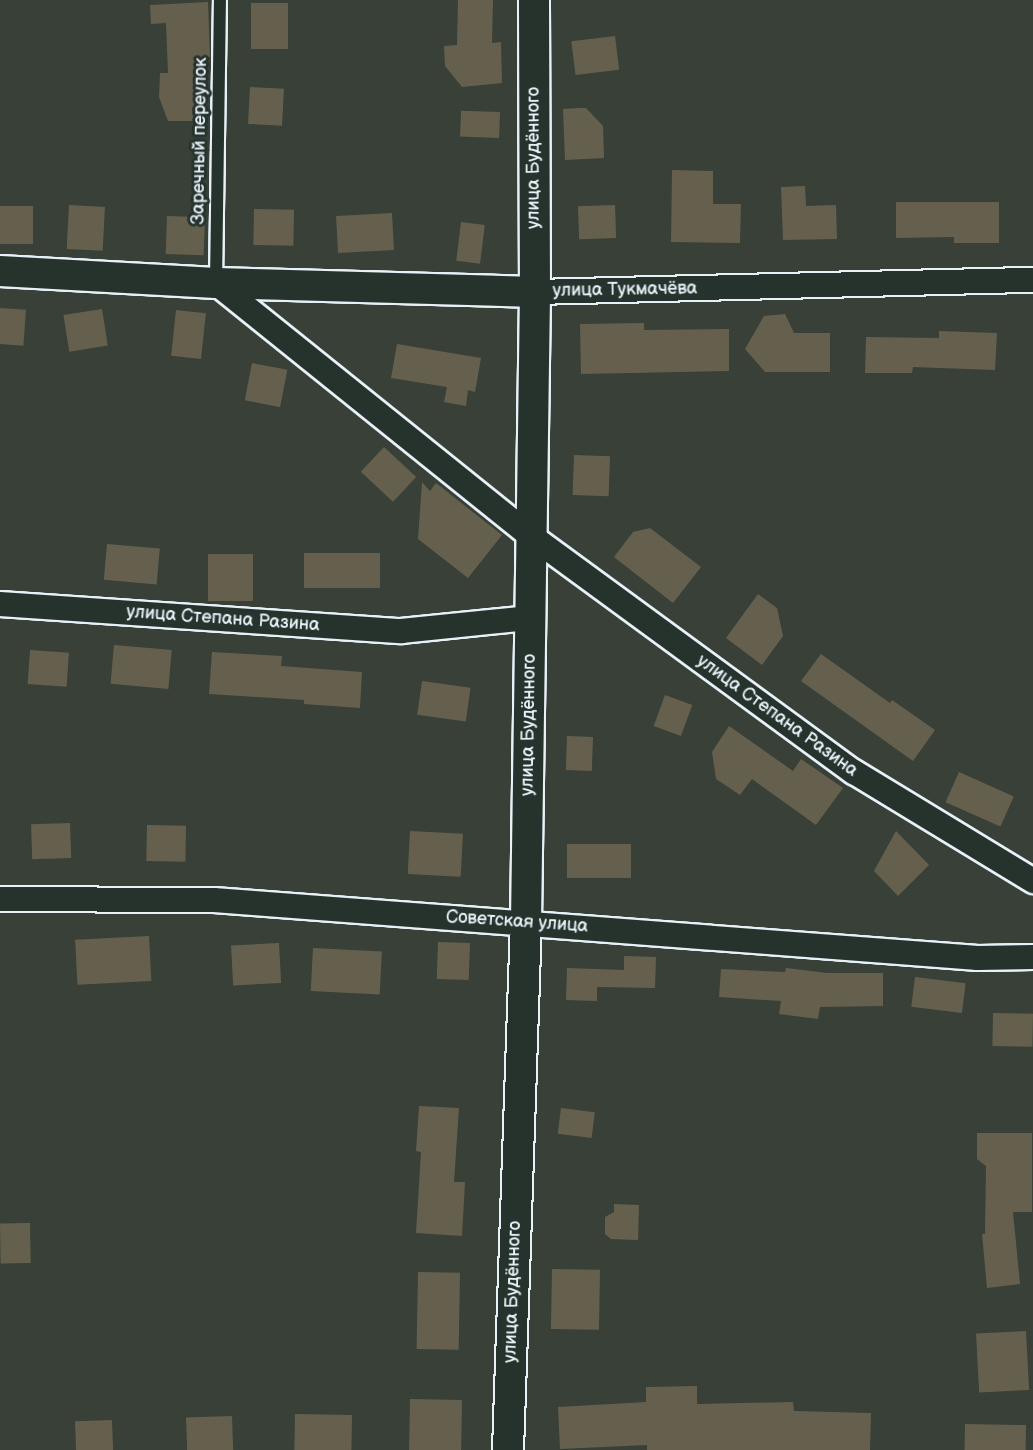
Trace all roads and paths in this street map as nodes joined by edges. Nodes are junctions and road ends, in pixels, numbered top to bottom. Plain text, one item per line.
1 (220, 0) edge
2 (534, 0) edge
3 (0, 271) edge
4 (1033, 280) edge
5 (216, 283) junction
6 (535, 292) junction
7 (531, 536) junction
8 (0, 604) edge
9 (530, 618) junction
10 (1033, 881) edge
11 (0, 899) edge
12 (526, 922) junction
13 (1033, 957) edge
14 (508, 1450) edge

1 - 5 lane, Заречный переулок
2 - 6 street, улица Будённого
3 - 5 street, улица Тукмачёва
4 - 6 street, улица Тукмачёва
5 - 6 street, улица Тукмачёва
5 - 7 street
6 - 7 street, улица Будённого
7 - 9 street, улица Будённого
7 - 10 street, улица Степана Разина
8 - 9 street, улица Степана Разина
9 - 12 street, улица Будённого
11 - 12 street, Советская улица
12 - 13 street, Советская улица
12 - 14 street, улица Будённого

